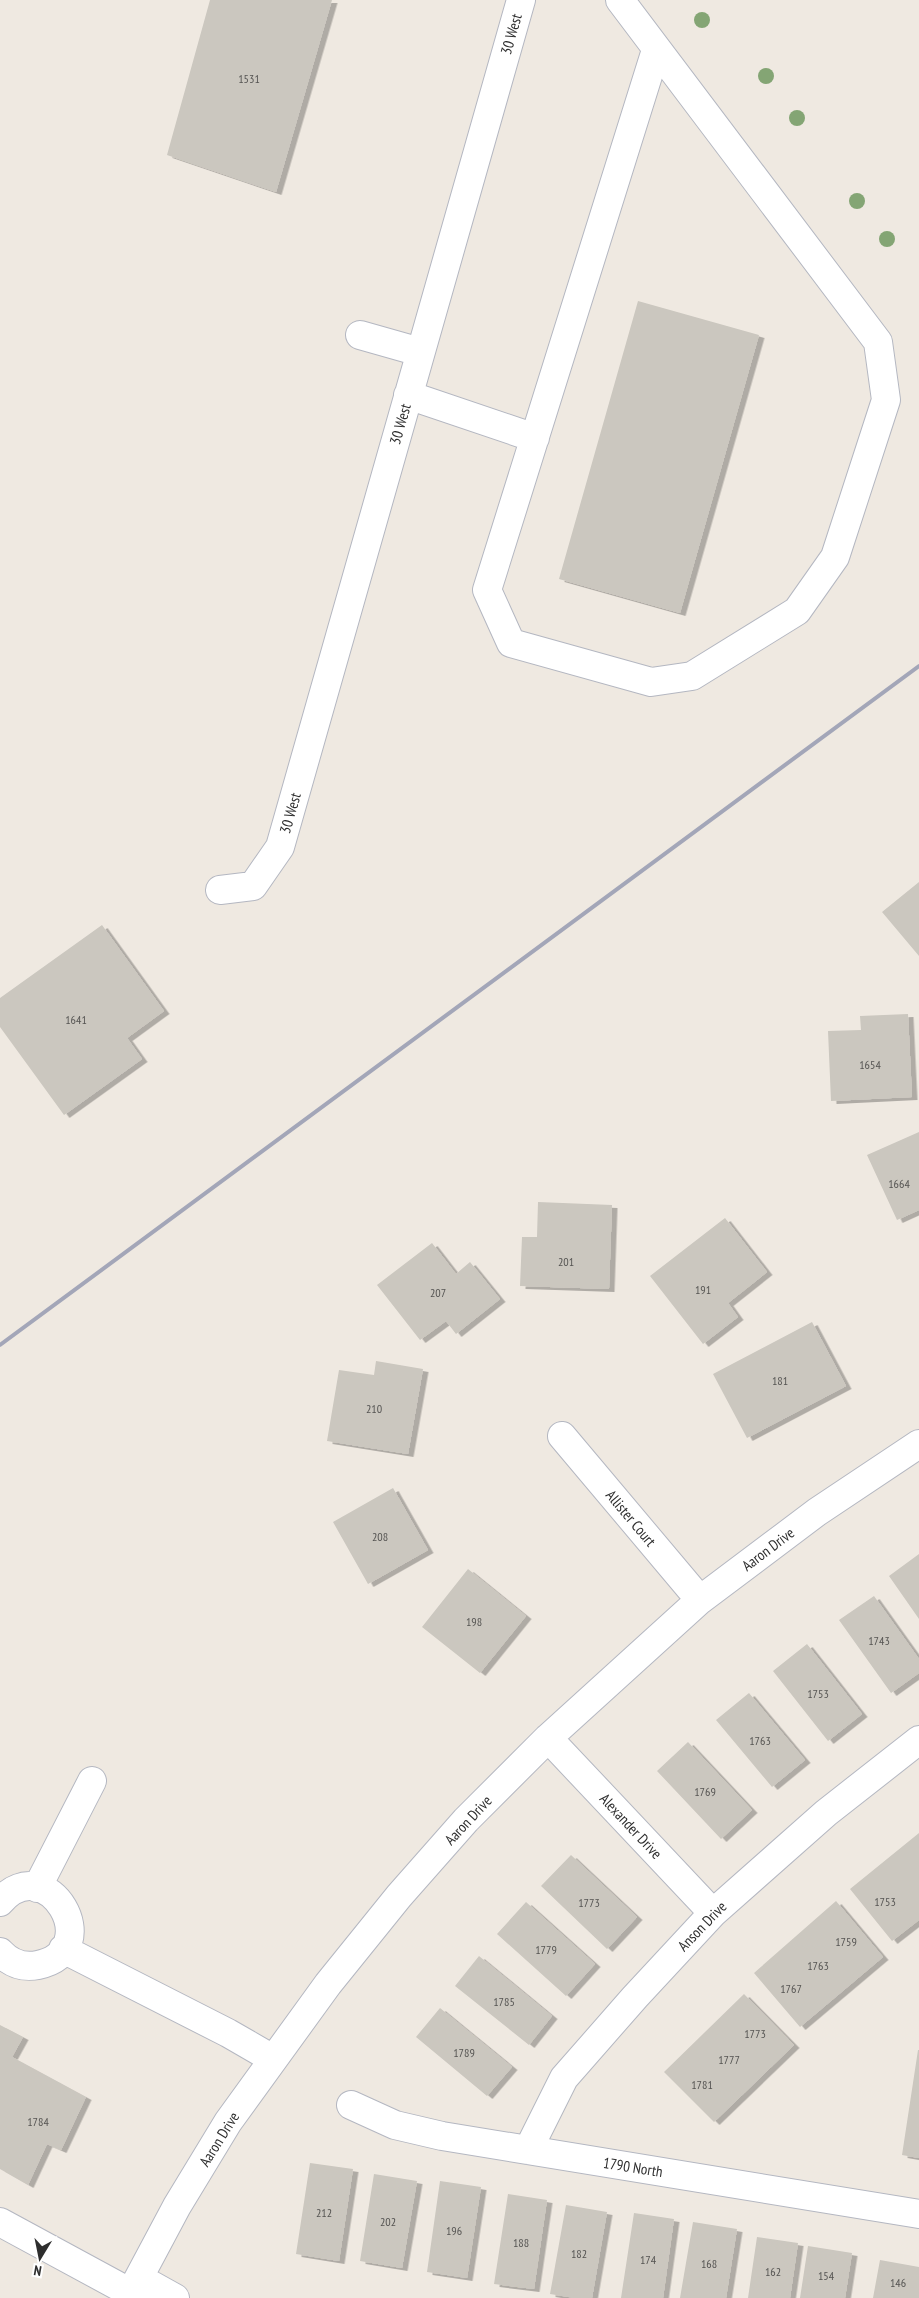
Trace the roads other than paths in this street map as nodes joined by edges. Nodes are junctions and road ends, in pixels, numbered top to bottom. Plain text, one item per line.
1 (520, 0) edge
2 (620, 0) edge
3 (656, 50) junction
4 (360, 335) dead end
5 (420, 352) junction
6 (408, 395) junction
7 (535, 438) junction
8 (220, 890) dead end
9 (562, 1436) dead end
10 (919, 1444) edge
11 (700, 1600) junction
12 (548, 1738) junction
13 (919, 1740) edge
14 (92, 1781) dead end
15 (37, 1888) junction
16 (0, 1902) edge
17 (713, 1913) junction
18 (63, 1949) junction
19 (0, 1952) edge
20 (273, 2060) junction
21 (351, 2105) dead end
22 (528, 2150) junction
23 (919, 2214) edge
24 (0, 2222) edge
25 (132, 2290) edge
26 (175, 2298) edge

1 - 5 street, 30 West
2 - 3 street
3 - 7 street
3 - 7 street
4 - 5 street
5 - 6 street, 30 West
6 - 7 street
6 - 8 street, 30 West
9 - 11 street, Allister Court
10 - 11 street, Aaron Drive
11 - 12 street, Aaron Drive
12 - 17 street, Alexander Drive
12 - 20 street, Aaron Drive
13 - 17 street, Anson Drive
14 - 15 street
15 - 16 street
15 - 18 street
17 - 22 street, Anson Drive
18 - 19 street
18 - 20 street
20 - 25 street, Aaron Drive
21 - 22 street, 1790 North
22 - 23 street, 1790 North
24 - 25 street
25 - 26 street

